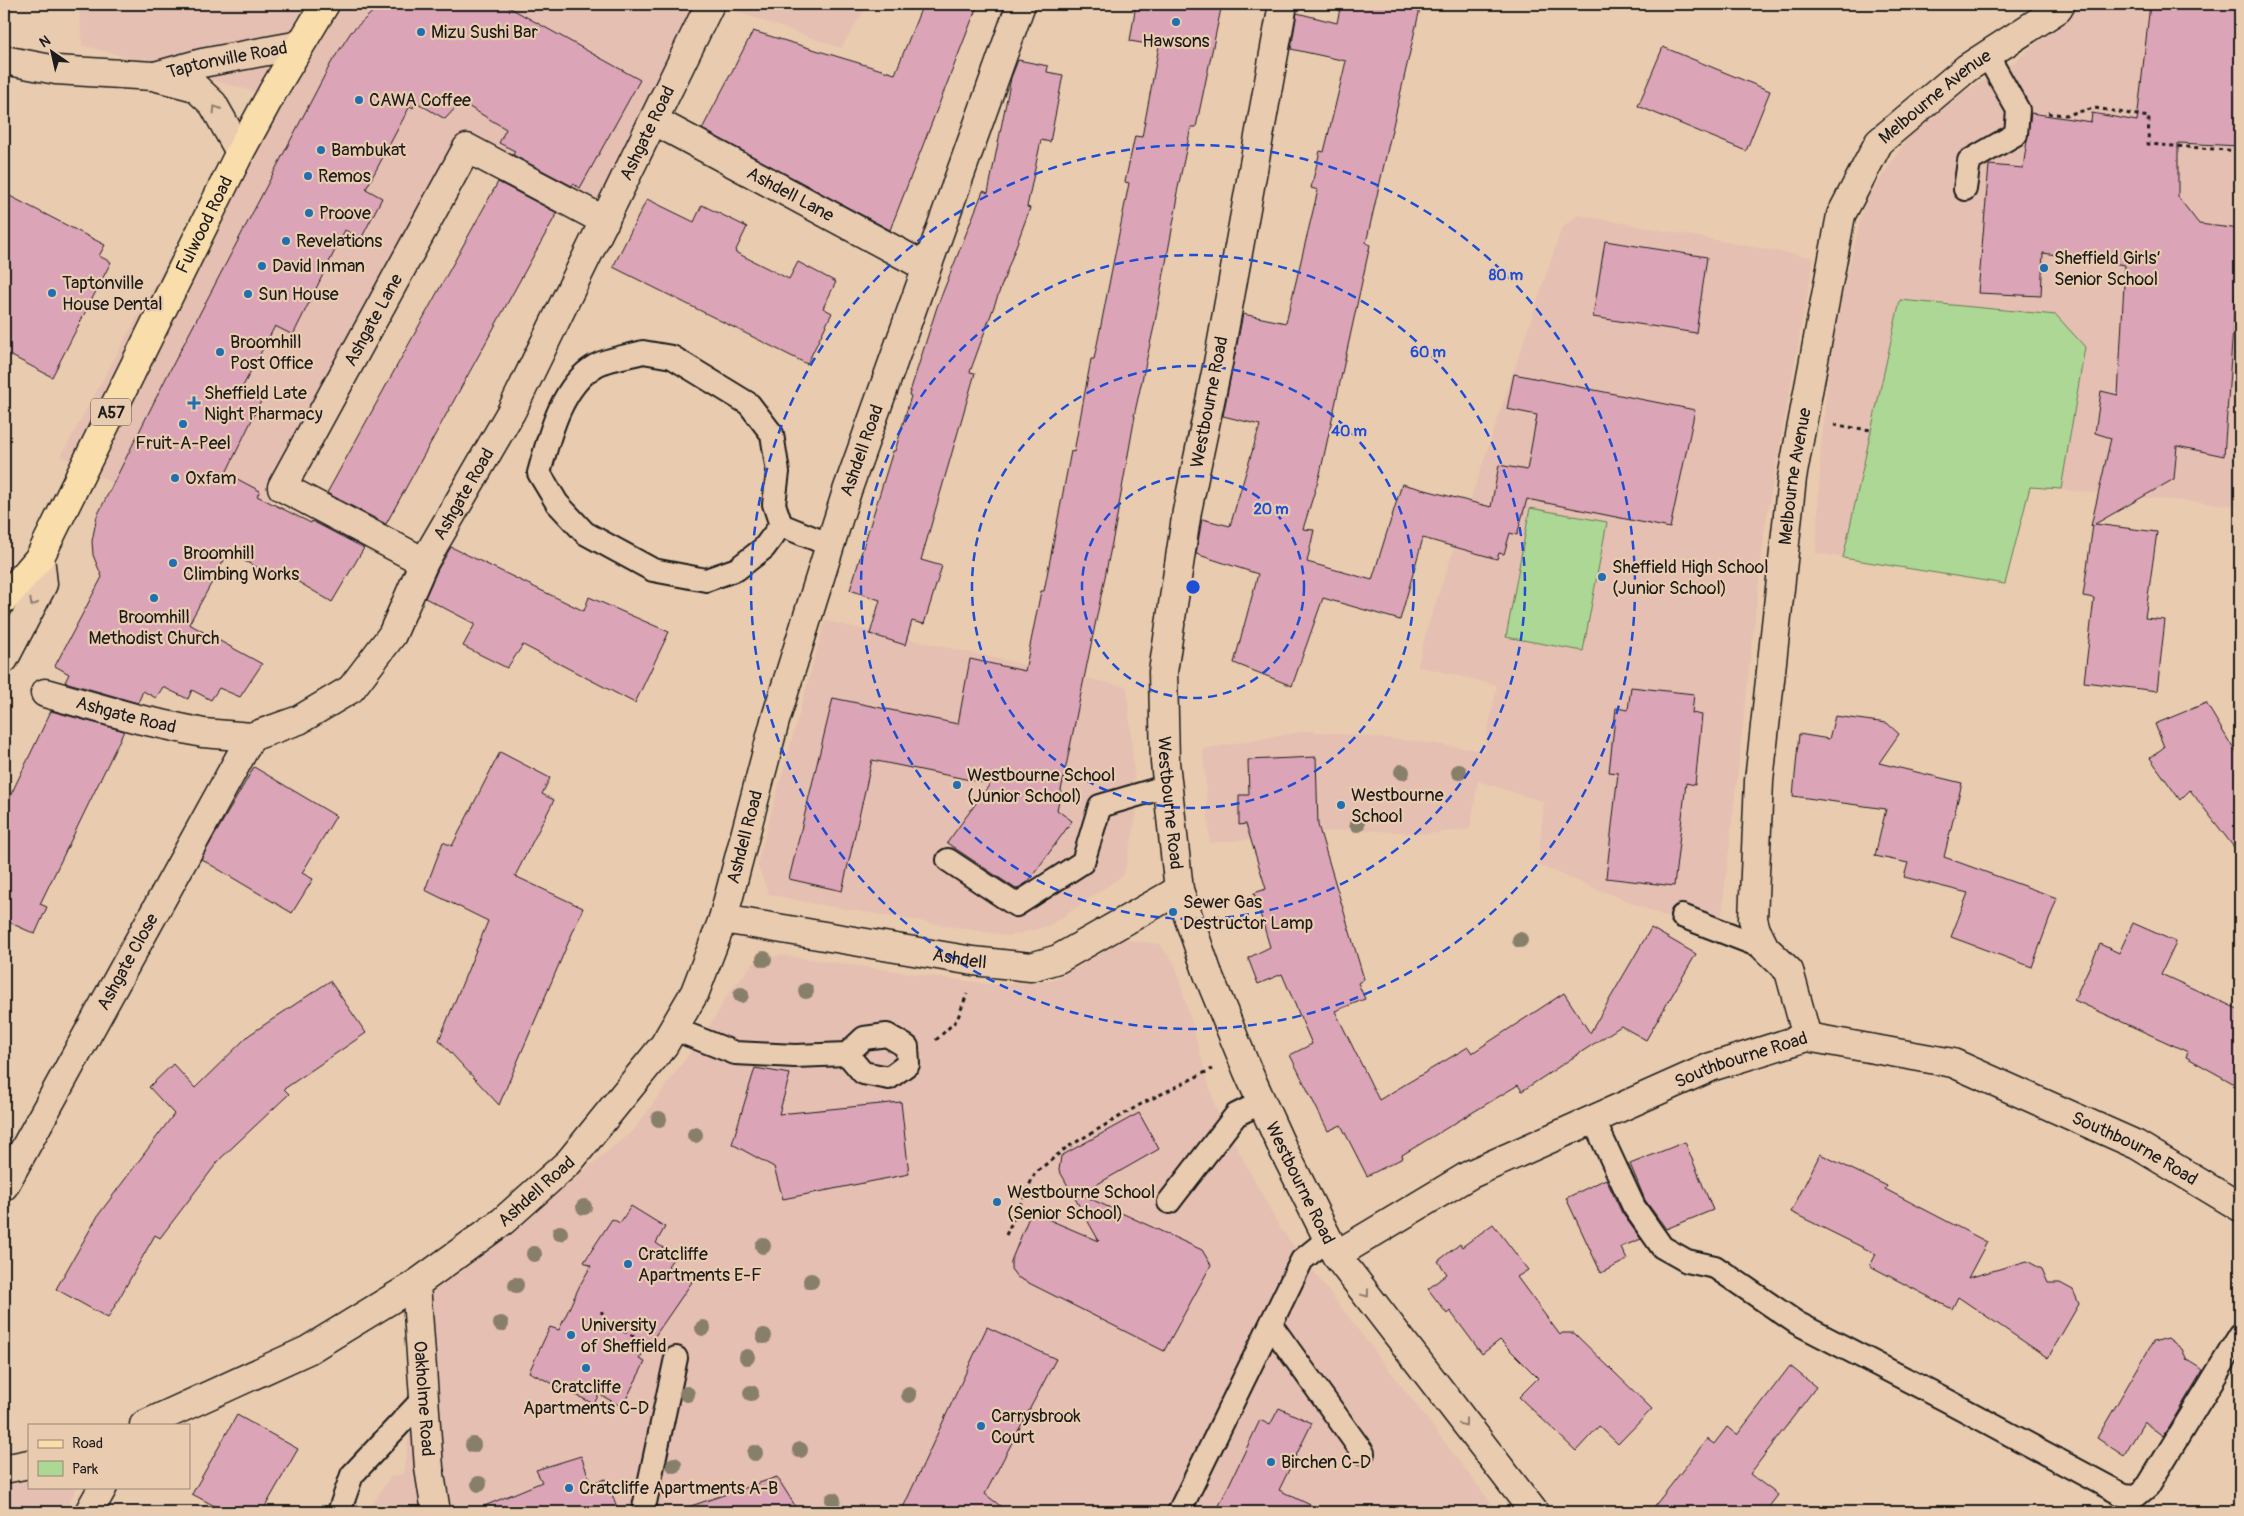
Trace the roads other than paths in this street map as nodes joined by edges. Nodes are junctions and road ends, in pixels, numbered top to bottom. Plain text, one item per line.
1 (325, 4) edge
2 (710, 4) edge
3 (1021, 4) edge
4 (1284, 4) edge
5 (2061, 4) edge
6 (300, 45) junction
7 (1987, 55) junction
8 (4, 60) edge
9 (153, 76) junction
10 (655, 121) junction
11 (240, 152) junction
12 (1965, 189) dead end
13 (605, 221) junction
14 (926, 266) junction
15 (781, 526) junction
16 (830, 545) junction
17 (40, 557) junction
18 (424, 562) junction
19 (4, 599) edge
20 (4, 659) edge
21 (45, 693) dead end
22 (251, 737) junction
23 (1168, 786) junction
24 (948, 860) dead end
25 (1179, 890) junction
26 (1682, 916) dead end
27 (723, 919) junction
28 (1765, 948) junction
29 (674, 1029) junction
30 (1807, 1037) junction
31 (847, 1054) junction
32 (1262, 1102) junction
33 (1594, 1121) junction
34 (4, 1186) edge
35 (1169, 1202) dead end
36 (2240, 1207) edge
37 (1332, 1247) junction
38 (416, 1284) junction
39 (1271, 1325) junction
40 (2240, 1336) edge
41 (676, 1358) road end
42 (424, 1398) junction
43 (146, 1424) edge
44 (1363, 1453) dead end
45 (28, 1464) edge
46 (4, 1469) edge
47 (102, 1488) edge
48 (89, 1512) edge
49 (339, 1512) edge
50 (436, 1512) edge
51 (643, 1512) edge
52 (1178, 1512) edge
53 (1534, 1512) edge

1 - 6 main road, Fulwood Road / A57
2 - 10 street, Ashgate Road
3 - 14 street, Ashdell Road
4 - 23 street, Westbourne Road
5 - 7 street, Melbourne Avenue
6 - 9 street, Taptonville Road
6 - 11 main road, Fulwood Road / A57
7 - 12 lane
7 - 28 street, Melbourne Avenue
8 - 9 street, Taptonville Road
11 -> 9 street, Taptonville Road
10 - 13 street, Ashgate Road
10 - 14 street, Ashdell Lane
11 - 17 main road, Fulwood Road / A57
13 - 18 street, Ashgate Road
13 - 18 street, Ashgate Lane
14 - 16 street, Ashdell Road
15 - 15 lane
15 - 16 lane
16 - 27 street, Ashdell Road
17 - 19 main road, Fulwood Road / A57
17 -> 20 street
18 - 22 street, Ashgate Road
21 - 22 street, Ashgate Road
22 - 34 street, Ashgate Close
23 - 24 lane
23 - 25 street, Westbourne Road
25 - 27 street, Ashdell
25 - 32 street, Westbourne Road
26 - 28 lane
27 - 29 street, Ashdell Road
28 - 30 street, Melbourne Avenue
29 - 31 lane
29 - 38 street, Ashdell Road
30 - 33 street, Southbourne Road
30 - 36 street, Southbourne Road
31 - 31 lane
32 - 35 lane
32 - 37 street, Westbourne Road
33 - 37 street, Southbourne Road
33 - 40 lane
37 - 39 lane
37 -> 53 street, Westbourne Road
38 - 42 street, Oakholme Road
38 - 43 street, Ashdell Road
39 - 44 lane
39 - 52 lane
41 - 51 lane
42 - 49 lane
42 - 50 street, Oakholme Road
45 - 46 street
47 - 48 street

